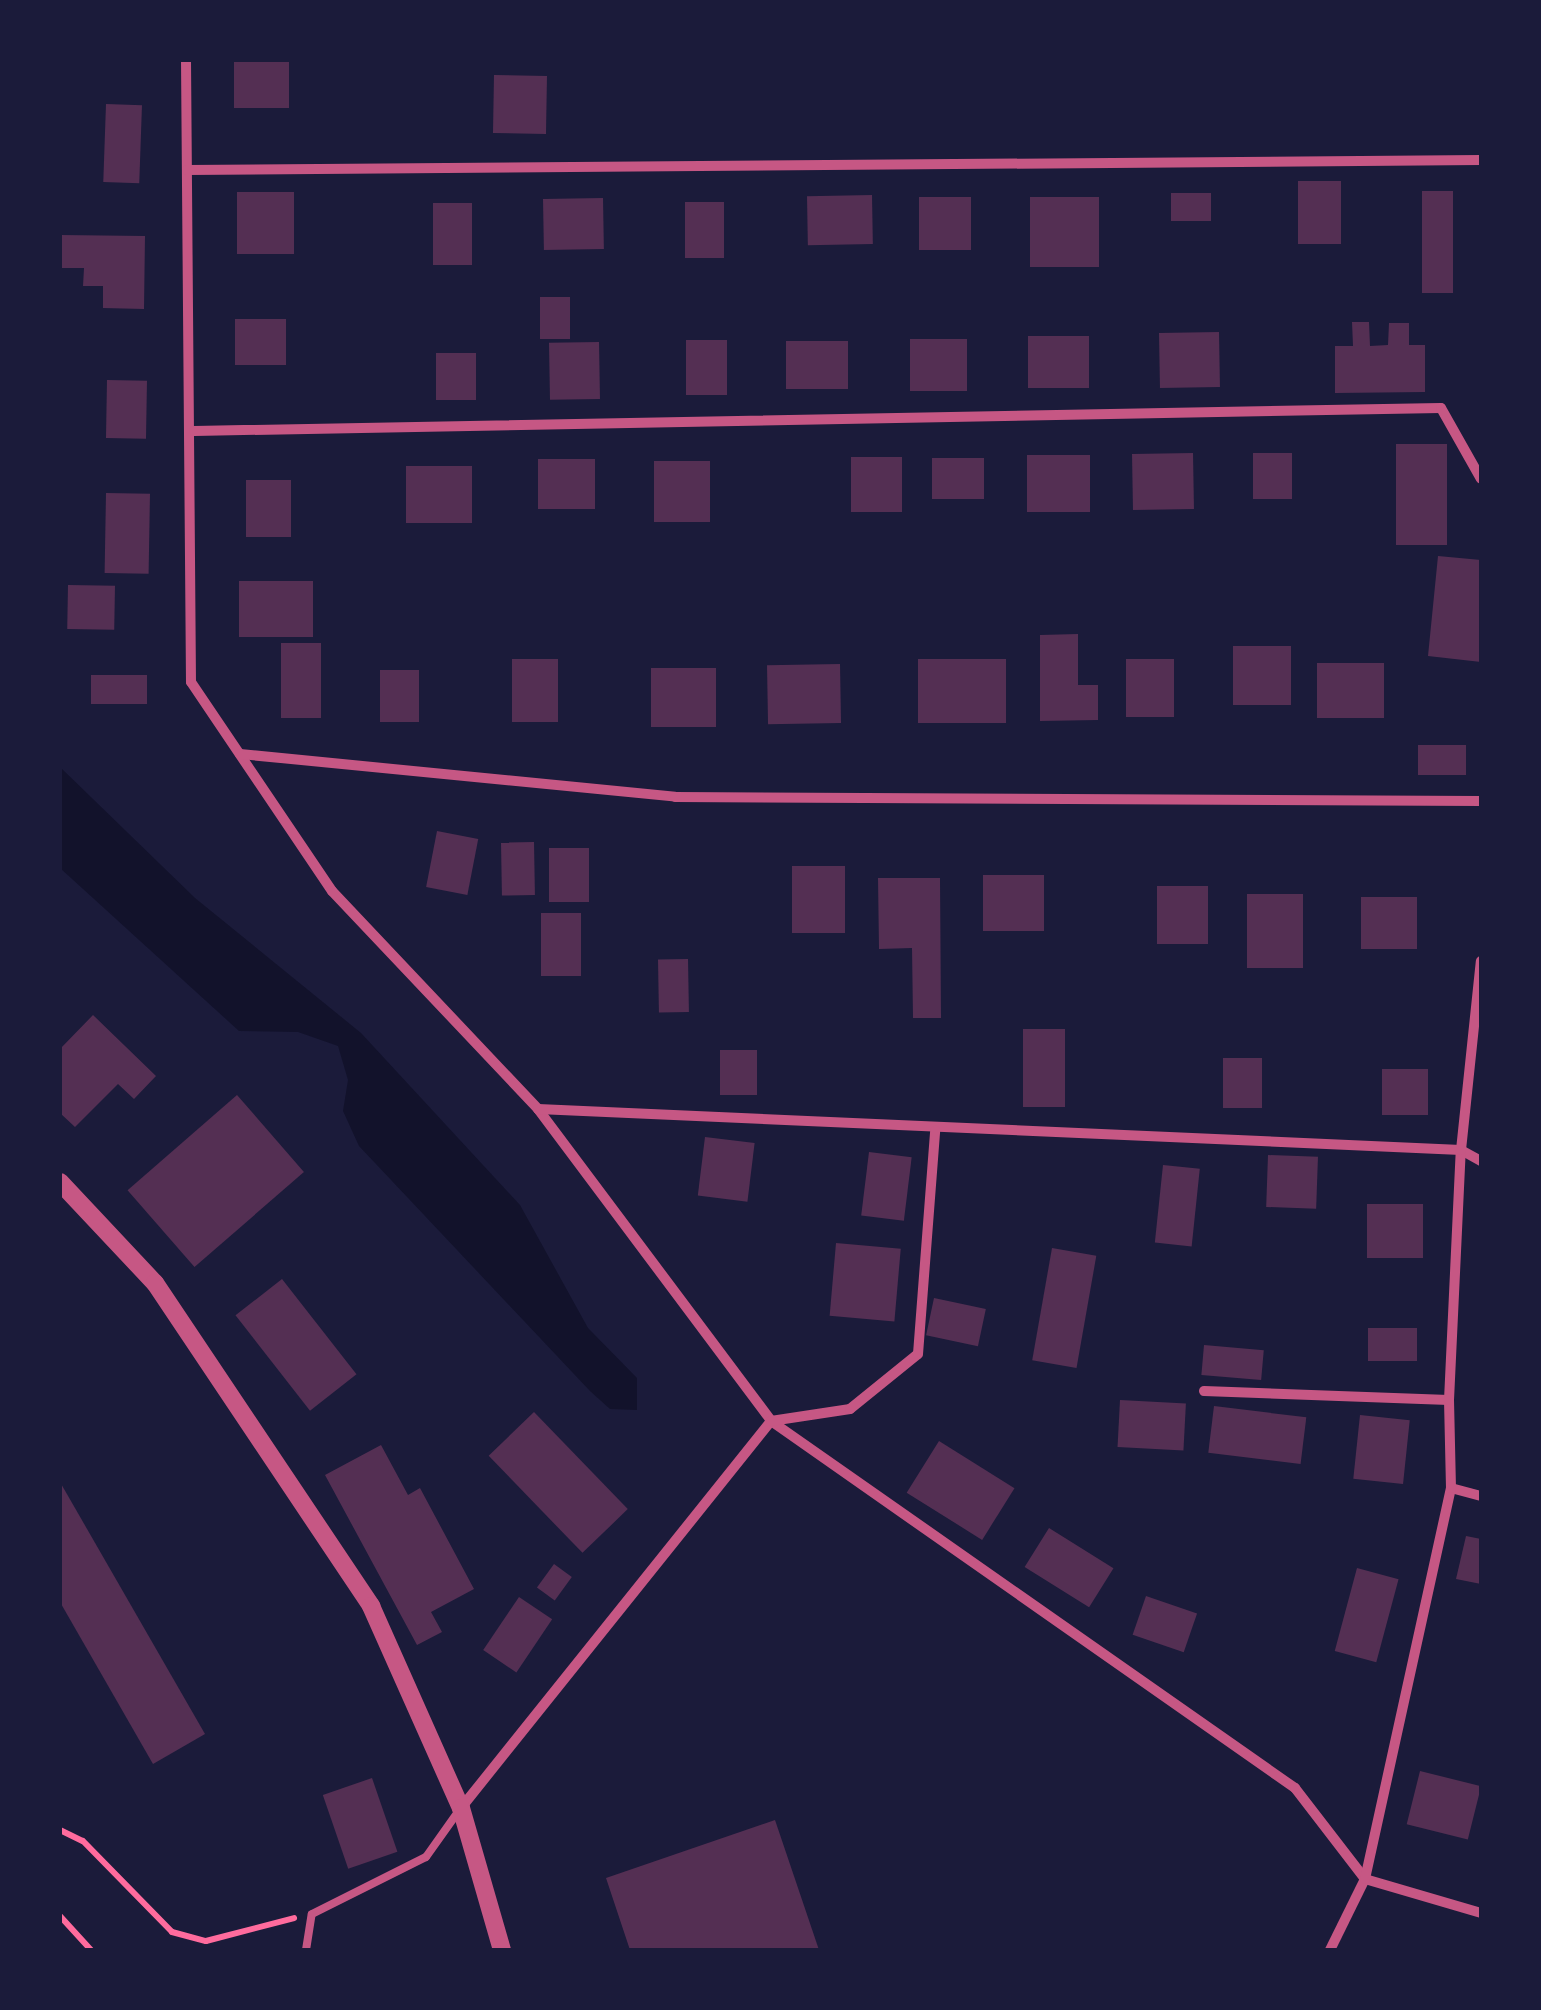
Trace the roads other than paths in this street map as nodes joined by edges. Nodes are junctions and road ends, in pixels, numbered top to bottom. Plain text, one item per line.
1 (186, 60) edge
2 (1481, 160) edge
3 (186, 170) junction
4 (194, 431) junction
5 (1481, 480) edge
6 (240, 754) junction
7 (1481, 801) edge
8 (1481, 961) edge
9 (538, 1109) junction
10 (935, 1131) junction
11 (1462, 1150) junction
12 (1481, 1161) edge
13 (60, 1182) edge
14 (1204, 1391) dead end
15 (1449, 1400) junction
16 (772, 1422) junction
17 (1451, 1488) junction
18 (1481, 1496) edge
19 (461, 1808) junction
20 (1365, 1879) junction
21 (1481, 1913) edge
22 (306, 1950) edge
23 (502, 1950) edge
24 (1330, 1950) edge

1 - 3 street
2 - 3 street
3 - 4 street
4 - 5 street
4 - 6 street
6 - 7 street
6 - 9 street
8 - 11 street
9 - 10 street
9 - 16 street
10 - 11 street
10 - 16 street
11 - 12 street
11 - 15 street
13 - 19 street
14 - 15 street
15 - 17 street
16 - 19 street
16 - 20 street
17 - 18 street
17 - 20 street
19 - 22 lane
19 - 23 street
20 - 21 street
20 - 24 street

